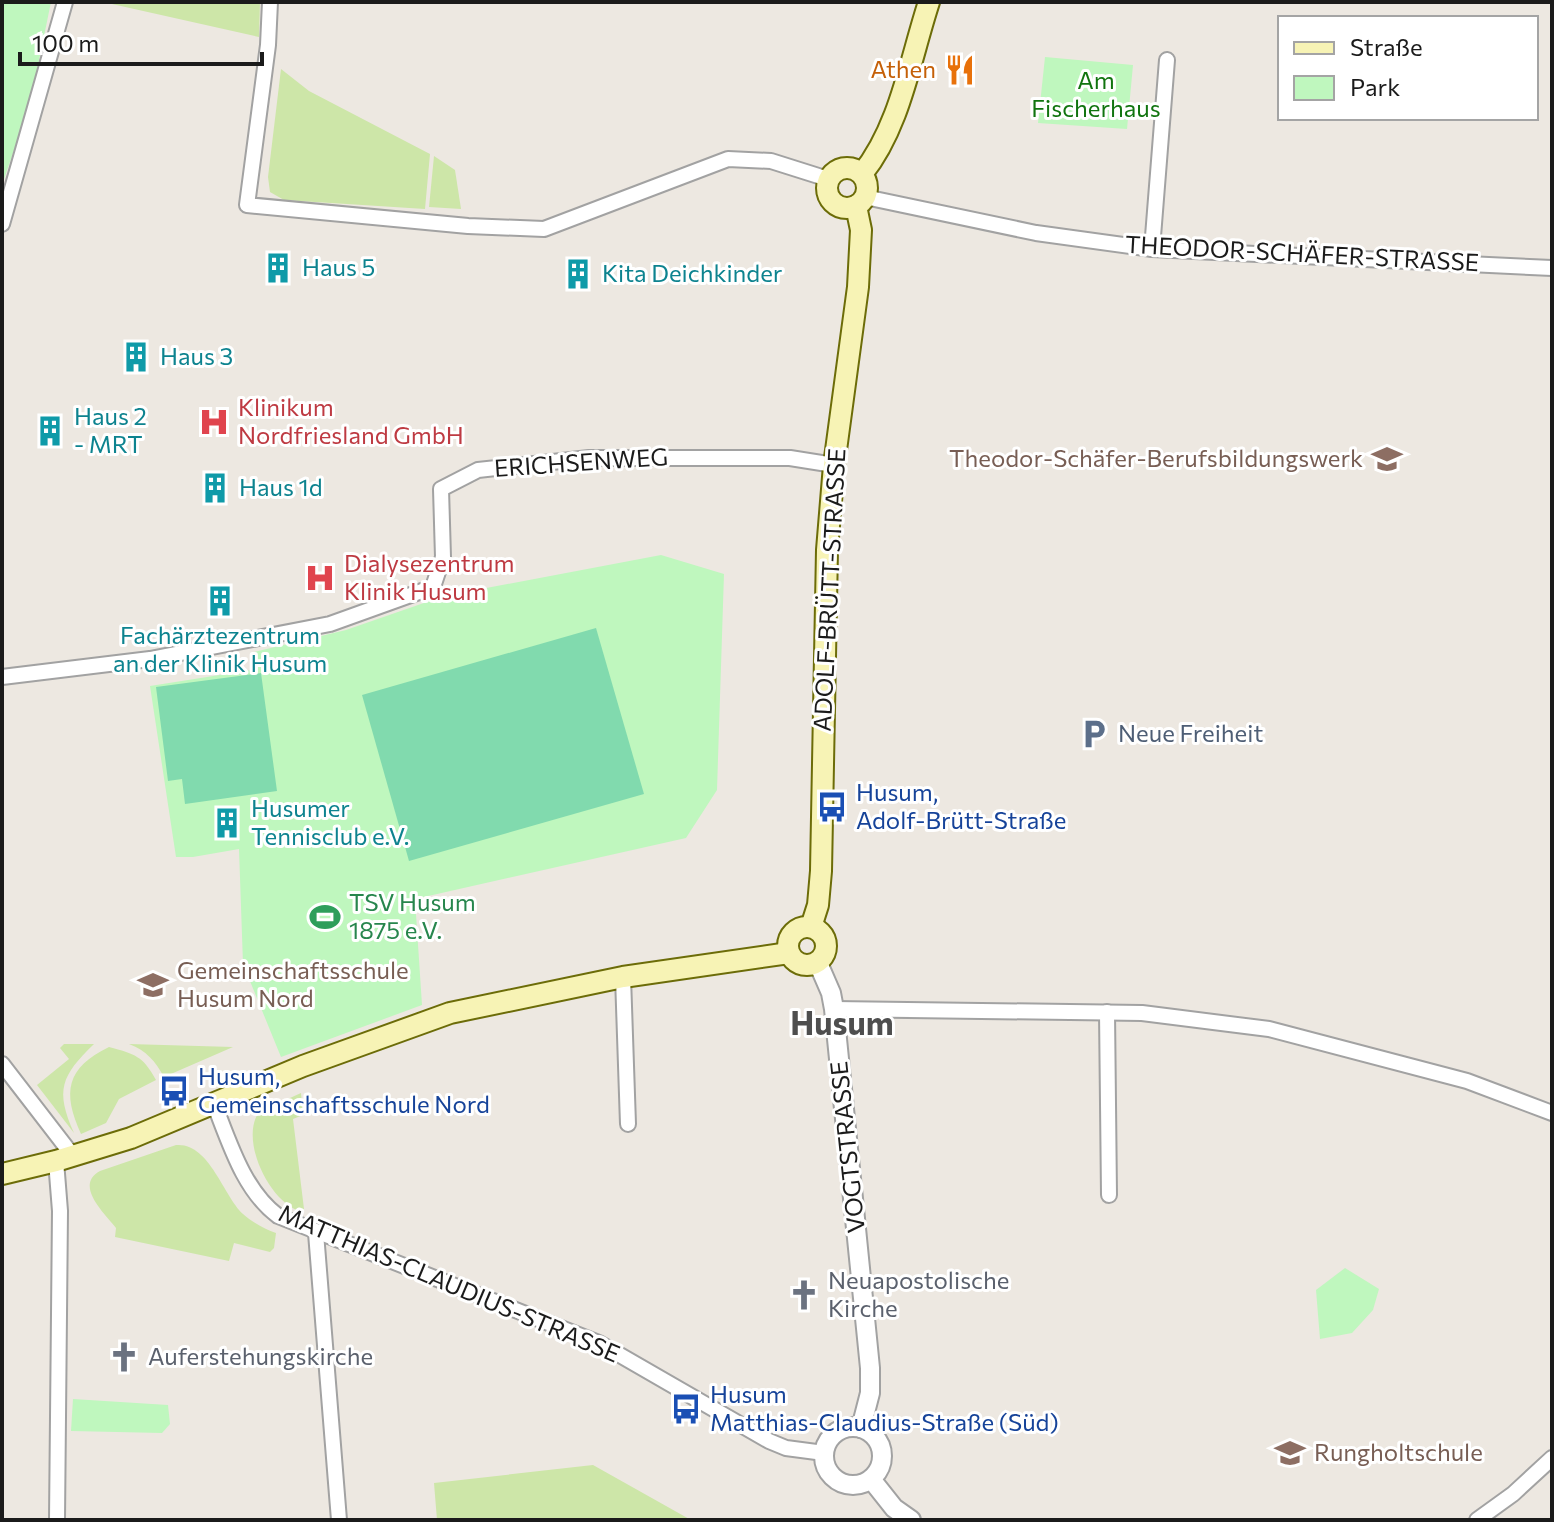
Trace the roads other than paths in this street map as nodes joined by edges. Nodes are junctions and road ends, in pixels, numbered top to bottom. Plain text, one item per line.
1 (65, 2) edge
2 (270, 2) edge
3 (929, 2) edge
4 (1167, 60) dead end
5 (862, 174) junction
6 (828, 179) junction
7 (860, 201) junction
8 (2, 224) edge
9 (1152, 249) junction
10 (1552, 268) edge
11 (834, 465) junction
12 (2, 677) edge
13 (811, 927) junction
14 (789, 953) junction
15 (818, 963) junction
16 (623, 977) junction
17 (834, 1009) junction
18 (1107, 1012) junction
19 (2, 1064) edge
20 (213, 1101) junction
21 (1552, 1113) edge
22 (628, 1124) dead end
23 (64, 1159) junction
24 (2, 1174) edge
25 (1109, 1195) dead end
26 (316, 1233) junction
27 (861, 1428) junction
28 (824, 1453) junction
29 (1552, 1458) edge
30 (871, 1479) junction
31 (57, 1520) edge
32 (339, 1520) edge
33 (911, 1520) edge
34 (1477, 1520) edge

1 - 8 street
2 - 6 street
3 - 5 main road
4 - 9 street
5 - 6 main road
5 - 7 main road, ADOLF-BRÜTT-STRASSE
6 - 7 main road
7 - 9 street, THEODOR-SCHÄFER-STRASSE
7 - 11 main road, ADOLF-BRÜTT-STRASSE
9 - 10 street, THEODOR-SCHÄFER-STRASSE
11 - 12 street, ERICHSENWEG
11 - 13 main road, ADOLF-BRÜTT-STRASSE
13 - 14 main road, ADOLF-BRÜTT-STRASSE
13 - 15 main road, ADOLF-BRÜTT-STRASSE
14 - 15 main road
14 - 16 main road
15 - 17 street, VOGTSTRASSE
16 - 20 main road
16 - 22 street
17 - 18 street
17 - 27 street, VOGTSTRASSE
18 - 21 street
18 - 25 street
19 - 23 street
20 - 23 main road
20 - 26 street, MATTHIAS-CLAUDIUS-STRASSE
23 - 24 main road
23 - 31 street
26 - 28 street, MATTHIAS-CLAUDIUS-STRASSE
26 - 32 street
27 - 28 street
27 - 30 street
28 - 30 street
29 - 34 street
30 - 33 street

